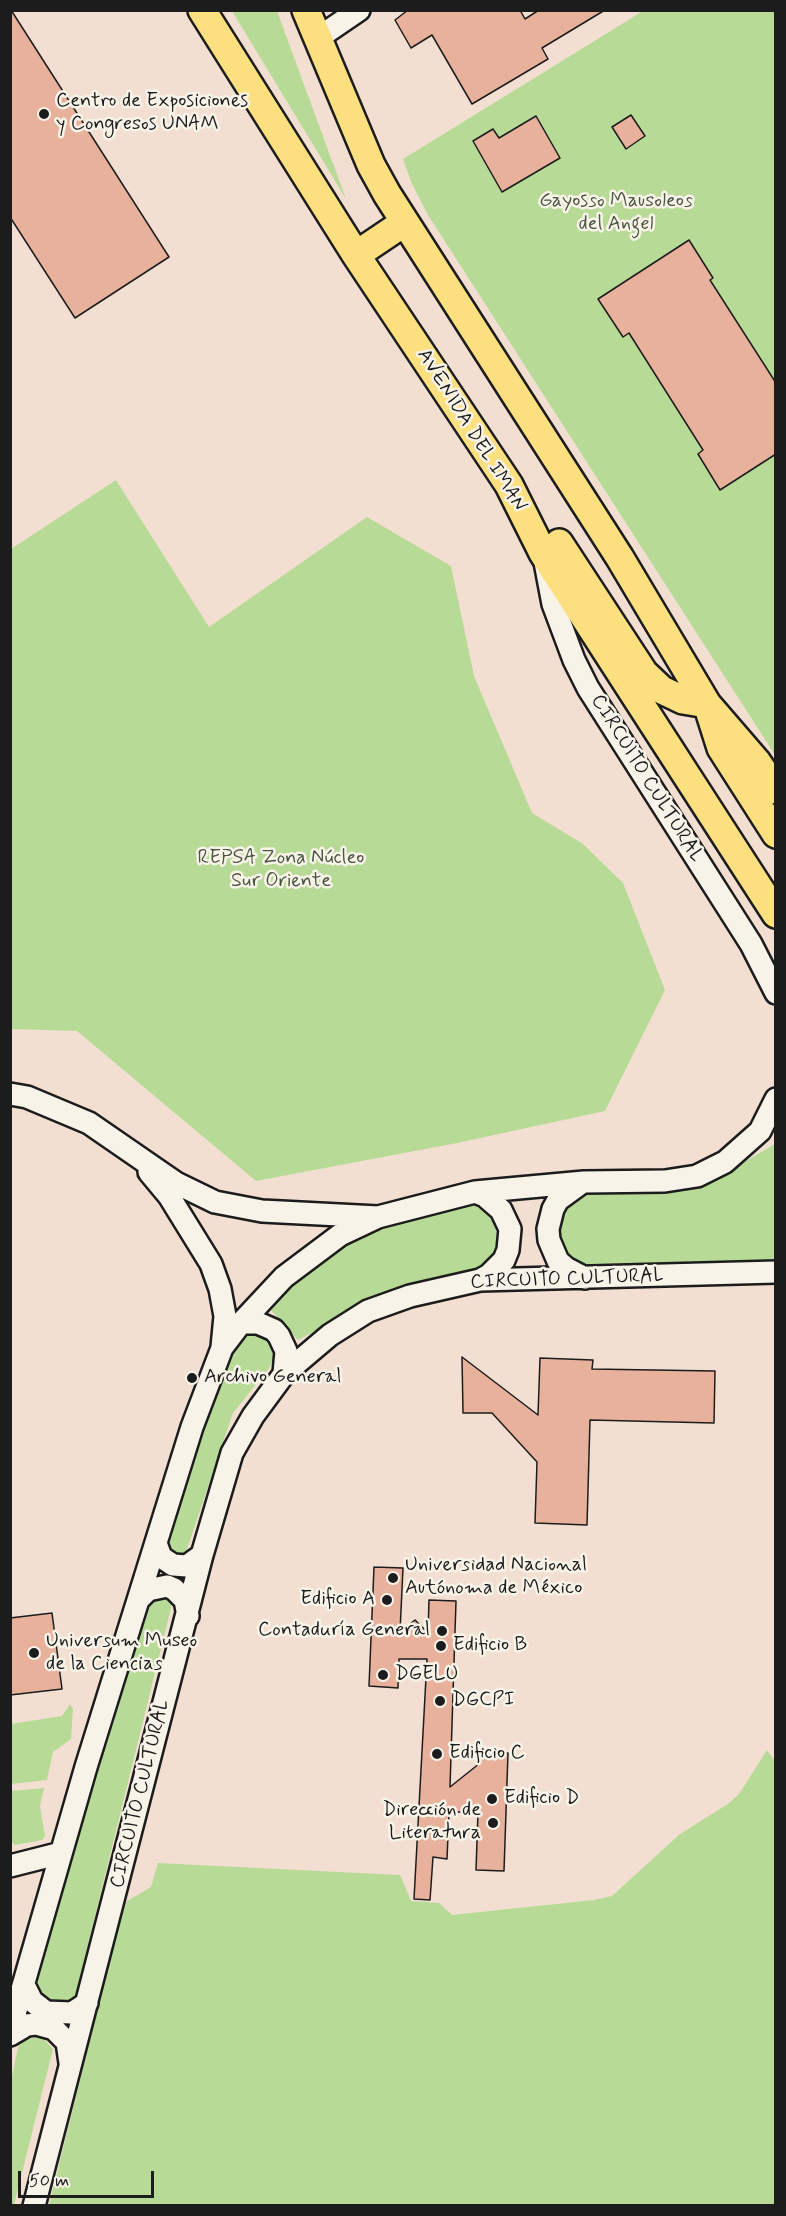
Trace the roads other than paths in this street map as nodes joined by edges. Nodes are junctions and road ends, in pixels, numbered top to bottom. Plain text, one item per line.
1 (202, 10) edge
2 (359, 10) edge
3 (312, 18) edge
4 (405, 222) junction
5 (356, 255) junction
6 (509, 485) junction
7 (543, 553) junction
8 (707, 704) junction
9 (776, 790) edge
10 (776, 834) edge
11 (776, 914) edge
12 (776, 993) edge
13 (10, 1094) edge
14 (776, 1099) edge
15 (768, 1131) edge
16 (137, 1158) junction
17 (584, 1182) junction
18 (475, 1192) junction
19 (378, 1217) junction
20 (776, 1272) edge
21 (586, 1279) junction
22 (480, 1280) junction
23 (241, 1323) junction
24 (222, 1348) junction
25 (284, 1374) junction
26 (156, 1544) junction
27 (202, 1555) junction
28 (139, 1599) junction
29 (188, 1616) junction
30 (61, 1853) junction
31 (10, 1866) edge
32 (24, 1985) junction
33 (87, 2003) junction
34 (10, 2033) edge
35 (69, 2070) junction
36 (34, 2205) edge

1 - 5 main road, AVENIDA DEL IMAN
2 - 3 street
3 - 4 main road
4 - 5 main road
4 - 8 main road
5 - 6 main road, AVENIDA DEL IMAN
6 - 7 main road, AVENIDA DEL IMAN
6 - 8 main road
7 - 11 main road, AVENIDA DEL IMAN
7 - 12 street, CIRCUITO CULTURAL
8 - 9 main road
8 - 10 main road
13 - 16 street
14 - 15 street
15 - 17 street
16 - 19 street
16 - 24 street
17 - 18 street
17 - 21 street
18 - 19 street
18 - 22 street
19 - 23 street
20 - 21 street, CIRCUITO CULTURAL
21 - 22 street, CIRCUITO CULTURAL
22 - 25 street, CIRCUITO CULTURAL
23 - 24 street
23 - 25 street
24 - 26 street
25 - 27 street, CIRCUITO CULTURAL
26 - 27 street
26 - 28 street
27 - 29 street, CIRCUITO CULTURAL
28 - 29 street
28 - 30 street
29 - 33 street, CIRCUITO CULTURAL
30 - 31 street
30 - 32 street
32 - 33 street
32 - 34 street
33 - 35 street, CIRCUITO CULTURAL
34 - 35 street
35 - 36 street, CIRCUITO CULTURAL

